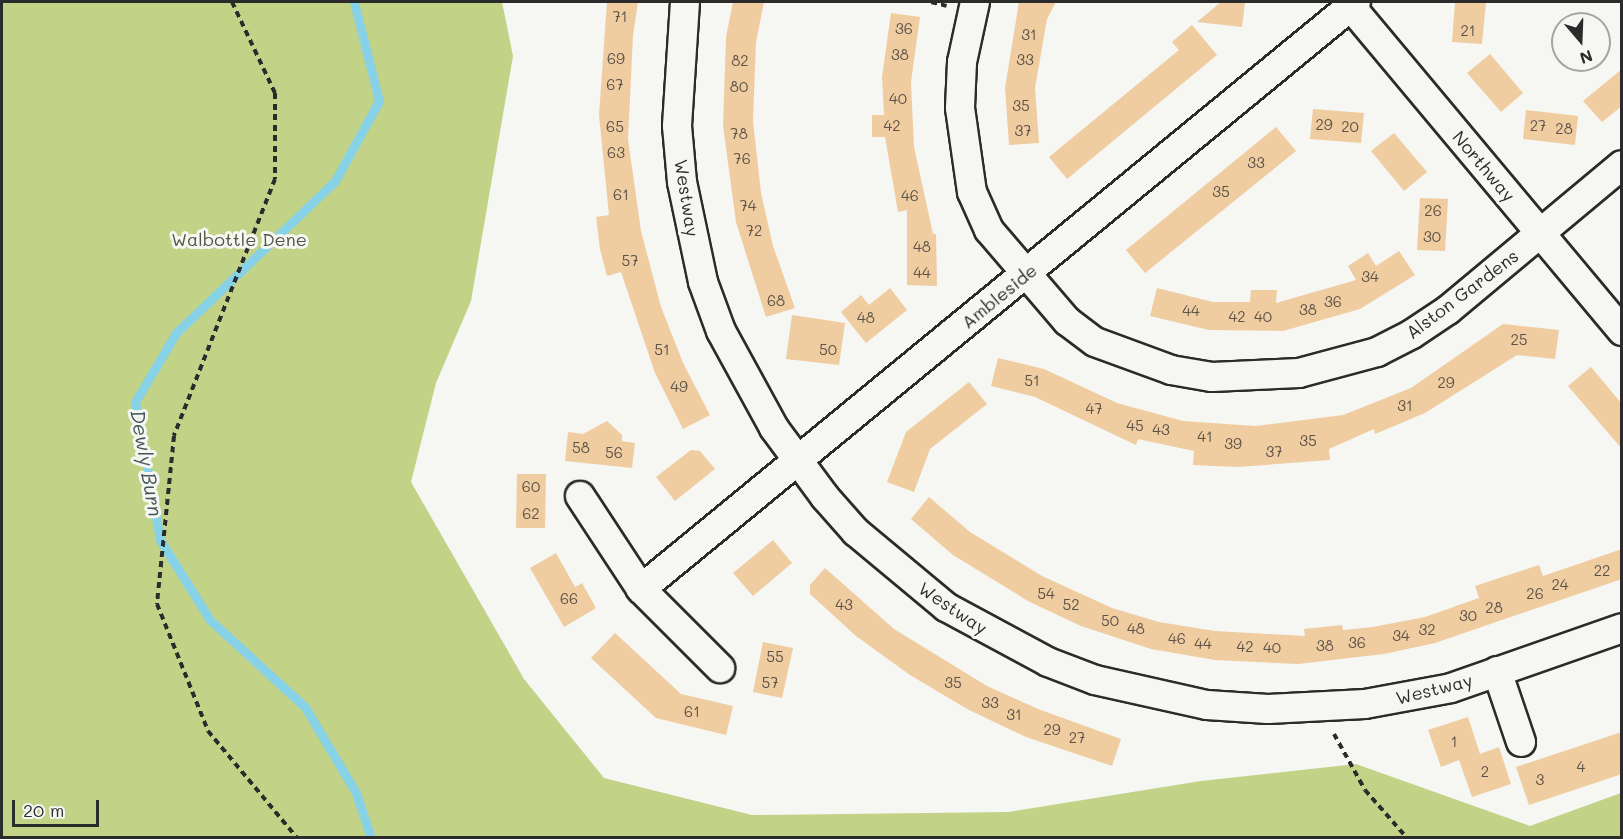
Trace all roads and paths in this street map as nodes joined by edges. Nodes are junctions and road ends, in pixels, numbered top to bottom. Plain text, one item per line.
1 (232, 2) edge
2 (686, 2) edge
3 (975, 2) edge
4 (1351, 3) edge
5 (1622, 165) edge
6 (1540, 234) junction
7 (1024, 275) junction
8 (1622, 331) edge
9 (798, 461) junction
10 (580, 496) dead end
11 (641, 589) junction
12 (1622, 628) edge
13 (720, 668) dead end
14 (1497, 671) junction
15 (1521, 742) dead end
16 (1345, 754) dead end
17 (297, 837) edge
18 (1407, 837) edge

1 - 17 path
2 - 9 street, Westway
3 - 7 street, Alston Gardens
4 - 6 street, Northway
4 - 7 street, Ambleside
5 - 6 street, Alston Gardens
6 - 7 street, Alston Gardens
6 - 8 street, Northway
7 - 9 street, Ambleside
9 - 11 street, Ambleside
9 - 14 street, Westway
10 - 11 street
11 - 13 street
12 - 14 street, Westway
14 - 15 street
16 - 18 path

